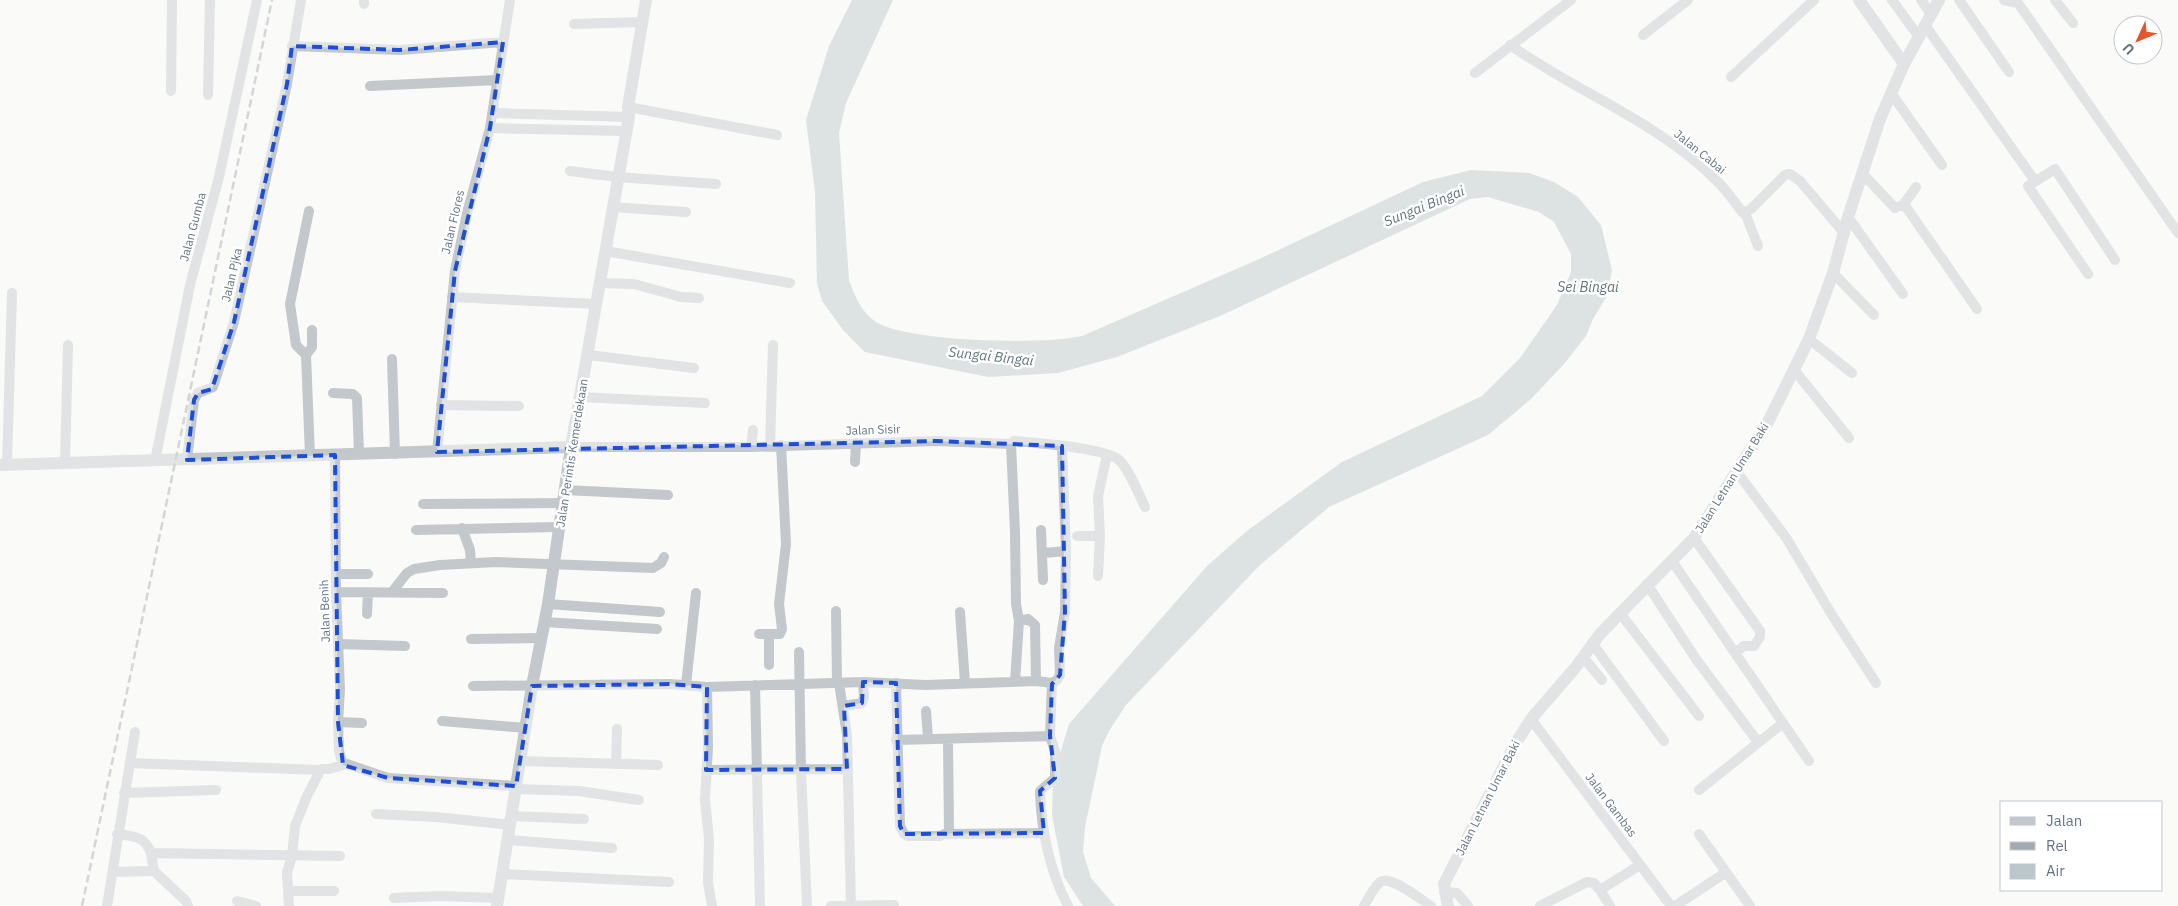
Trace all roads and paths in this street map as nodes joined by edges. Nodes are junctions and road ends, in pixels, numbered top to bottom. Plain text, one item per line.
1 (172, 0) edge
2 (210, 0) edge
3 (257, 0) edge
4 (301, 0) edge
5 (510, 0) edge
6 (646, 0) edge
7 (1571, 0) edge
8 (1688, 0) edge
9 (1814, 0) edge
10 (1859, 0) edge
11 (1892, 0) edge
12 (1922, 0) edge
13 (1939, 0) edge
14 (1959, 0) edge
15 (2004, 0) edge
16 (2055, 0) edge
17 (1928, 20) junction
18 (642, 22) junction
19 (2073, 23) dead end
20 (574, 24) dead end
21 (1643, 35) dead end
22 (1919, 37) junction
23 (503, 42) junction
24 (1510, 45) junction
25 (292, 46) junction
26 (1904, 64) junction
27 (2009, 72) dead end
28 (1475, 73) dead end
29 (1731, 77) dead end
30 (497, 80) junction
31 (370, 86) dead end
32 (171, 91) dead end
33 (1891, 93) junction
34 (208, 95) dead end
35 (629, 112) junction
36 (493, 113) junction
37 (490, 128) junction
38 (626, 131) junction
39 (777, 135) dead end
40 (1942, 165) dead end
41 (570, 171) dead end
42 (1862, 173) junction
43 (617, 177) junction
44 (2035, 181) junction
45 (716, 184) dead end
46 (1916, 187) dead end
47 (1904, 204) junction
48 (612, 207) junction
49 (309, 211) dead end
50 (686, 212) dead end
51 (1744, 213) junction
52 (1848, 217) junction
53 (2178, 233) edge
54 (1845, 234) junction
55 (1758, 246) dead end
56 (605, 251) junction
57 (2115, 260) dead end
58 (1833, 273) junction
59 (2088, 274) dead end
60 (599, 283) junction
61 (790, 283) dead end
62 (12, 293) dead end
63 (1903, 294) dead end
64 (452, 296) junction
65 (699, 298) dead end
66 (596, 304) junction
67 (1977, 309) dead end
68 (1874, 315) dead end
69 (312, 330) dead end
70 (1809, 339) junction
71 (773, 344) dead end
72 (68, 345) dead end
73 (306, 355) junction
74 (588, 355) junction
75 (392, 358) dead end
76 (694, 368) dead end
77 (1795, 371) junction
78 (1852, 373) dead end
79 (333, 393) dead end
80 (580, 397) junction
81 (705, 403) dead end
82 (441, 405) junction
83 (519, 406) dead end
84 (753, 430) dead end
85 (1849, 438) dead end
86 (856, 443) junction
87 (1011, 444) junction
88 (775, 445) junction
89 (1062, 446) junction
90 (570, 447) junction
91 (751, 447) junction
92 (437, 452) junction
93 (359, 454) junction
94 (395, 454) junction
95 (335, 455) junction
96 (1107, 455) junction
97 (310, 456) junction
98 (187, 460) junction
99 (156, 461) junction
100 (855, 462) dead end
101 (65, 464) junction
102 (3, 465) edge
103 (1737, 472) junction
104 (668, 495) dead end
105 (564, 496) junction
106 (423, 504) dead end
107 (1145, 507) dead end
108 (560, 527) junction
109 (462, 528) junction
110 (416, 530) dead end
111 (1041, 530) dead end
112 (1077, 536) dead end
113 (1100, 536) junction
114 (1694, 538) junction
115 (1066, 551) junction
116 (1043, 553) junction
117 (664, 557) dead end
118 (1672, 561) junction
119 (471, 563) junction
120 (554, 564) junction
121 (336, 574) junction
122 (368, 574) dead end
123 (1098, 576) dead end
124 (1043, 580) dead end
125 (1647, 584) junction
126 (336, 592) junction
127 (392, 592) junction
128 (368, 593) junction
129 (442, 593) dead end
130 (696, 593) dead end
131 (548, 604) junction
132 (660, 612) dead end
133 (836, 612) dead end
134 (960, 612) dead end
135 (1620, 613) junction
136 (367, 614) dead end
137 (1019, 620) junction
138 (544, 622) junction
139 (657, 629) dead end
140 (542, 638) junction
141 (471, 639) dead end
142 (1592, 643) junction
143 (338, 644) junction
144 (405, 646) dead end
145 (799, 652) dead end
146 (1735, 652) junction
147 (1583, 657) junction
148 (769, 665) dead end
149 (1602, 680) dead end
150 (1036, 681) junction
151 (863, 682) junction
152 (1015, 682) junction
153 (838, 683) junction
154 (896, 683) junction
155 (965, 683) junction
156 (1052, 683) junction
157 (1876, 683) dead end
158 (799, 684) junction
159 (686, 685) junction
160 (756, 685) junction
161 (473, 686) dead end
162 (532, 686) junction
163 (707, 687) junction
164 (844, 706) junction
165 (926, 711) dead end
166 (1699, 716) dead end
167 (1531, 720) junction
168 (442, 721) dead end
169 (338, 722) junction
170 (362, 723) dead end
171 (1783, 723) junction
172 (526, 728) junction
173 (617, 729) dead end
174 (135, 732) dead end
175 (1050, 736) junction
176 (928, 738) junction
177 (948, 739) junction
178 (896, 740) junction
179 (1664, 741) dead end
180 (1758, 742) junction
181 (520, 761) junction
182 (1809, 761) dead end
183 (130, 763) junction
184 (616, 764) junction
185 (343, 765) junction
186 (658, 765) dead end
187 (320, 770) junction
188 (706, 770) junction
189 (847, 770) junction
190 (758, 771) junction
191 (801, 771) junction
192 (516, 788) junction
193 (216, 790) dead end
194 (1699, 790) dead end
195 (124, 793) junction
196 (639, 800) dead end
197 (376, 814) dead end
198 (584, 819) dead end
199 (512, 821) junction
200 (1044, 833) junction
201 (117, 834) junction
202 (945, 834) junction
203 (1699, 834) dead end
204 (508, 840) junction
205 (612, 848) dead end
206 (151, 853) junction
207 (292, 856) junction
208 (340, 856) dead end
209 (1640, 865) junction
210 (154, 871) junction
211 (114, 872) junction
212 (1726, 873) junction
213 (502, 874) junction
214 (669, 882) dead end
215 (1600, 890) junction
216 (288, 891) junction
217 (334, 891) dead end
218 (1444, 892) junction
219 (394, 898) dead end
220 (237, 901) dead end
221 (497, 902) edge
222 (851, 905) edge
223 (894, 905) edge
224 (107, 906) edge
225 (188, 906) edge
226 (256, 906) edge
227 (289, 906) edge
228 (712, 906) edge
229 (760, 906) edge
230 (807, 906) edge
231 (831, 906) edge
232 (1068, 906) edge
233 (1364, 906) edge
234 (1431, 906) edge
235 (1448, 906) edge
236 (1468, 906) edge
237 (1540, 906) edge
238 (1610, 906) edge
239 (1673, 906) edge
240 (1750, 906) edge

1 - 32 street
2 - 34 street
3 - 99 street, Jalan Gumba
4 - 25 street, Jalan Pjka
5 - 23 street, Jalan Flores
6 - 18 street, Jalan Perintis Kemerdekaan
7 - 24 street
8 - 21 street
9 - 29 street
10 - 26 street
11 - 22 street
12 - 17 street
13 - 17 street, Jalan Letnan Umar Baki
14 - 27 street
15 - 53 street
16 - 19 street
17 - 22 street, Jalan Letnan Umar Baki
17 - 44 street
18 - 20 street
18 - 35 street, Jalan Perintis Kemerdekaan
22 - 26 street, Jalan Letnan Umar Baki
23 - 25 street
23 - 30 street, Jalan Flores
24 - 28 street
24 - 51 street, Jalan Cabai
25 - 98 street, Jalan Pjka
26 - 33 street, Jalan Letnan Umar Baki
30 - 31 street
30 - 36 street, Jalan Flores
33 - 40 street
33 - 42 street, Jalan Letnan Umar Baki
35 - 36 street
35 - 38 street, Jalan Perintis Kemerdekaan
35 - 39 street
36 - 37 street, Jalan Flores
37 - 38 street
37 - 64 street, Jalan Flores
38 - 43 street, Jalan Perintis Kemerdekaan
41 - 43 street
42 - 47 street
42 - 52 street, Jalan Letnan Umar Baki
43 - 45 street
43 - 48 street, Jalan Perintis Kemerdekaan
44 - 57 street
44 - 59 street
46 - 47 street
47 - 67 street
48 - 50 street
48 - 56 street, Jalan Perintis Kemerdekaan
49 - 73 street
51 - 54 street
51 - 55 street, Jalan Cabai
52 - 54 street, Jalan Letnan Umar Baki
52 - 63 street
54 - 58 street, Jalan Letnan Umar Baki
56 - 60 street, Jalan Perintis Kemerdekaan
56 - 61 street
58 - 68 street
58 - 70 street, Jalan Letnan Umar Baki
60 - 65 street
60 - 66 street, Jalan Perintis Kemerdekaan
62 - 102 street
64 - 66 street
64 - 82 street, Jalan Flores
66 - 74 street, Jalan Perintis Kemerdekaan
69 - 73 street
70 - 77 street, Jalan Letnan Umar Baki
70 - 78 street
71 - 88 street
72 - 101 street
73 - 97 street
74 - 76 street
74 - 80 street, Jalan Perintis Kemerdekaan
75 - 94 street
77 - 85 street
77 - 103 street, Jalan Letnan Umar Baki
79 - 93 street
80 - 81 street
80 - 90 street, Jalan Perintis Kemerdekaan
82 - 83 street
82 - 92 street, Jalan Flores
84 - 91 street
86 - 87 street, Jalan Sisir
86 - 88 street, Jalan Sisir
86 - 100 street
87 - 89 street, Jalan Sisir
87 - 137 street
88 - 91 street, Jalan Sisir
88 - 148 street
89 - 96 street, Jalan Sisir
89 - 115 street
90 - 91 street, Jalan Sisir
90 - 92 street
90 - 105 street, Jalan Perintis Kemerdekaan
92 - 94 street
93 - 94 street
93 - 95 street
95 - 97 street
95 - 121 street, Jalan Benih
96 - 107 street, Jalan Sisir
96 - 113 street
97 - 98 street
98 - 99 street
99 - 101 street
101 - 102 street
103 - 114 street, Jalan Letnan Umar Baki
103 - 157 street
104 - 105 street
105 - 106 street
105 - 108 street, Jalan Perintis Kemerdekaan
108 - 109 street
108 - 120 street, Jalan Perintis Kemerdekaan
109 - 110 street
109 - 119 street
111 - 116 street
112 - 113 street
113 - 123 street
114 - 118 street, Jalan Letnan Umar Baki
114 - 146 street
115 - 116 street
115 - 156 street
116 - 124 street
117 - 120 street
118 - 125 street, Jalan Letnan Umar Baki
118 - 146 street
119 - 120 street
119 - 127 street
120 - 131 street, Jalan Perintis Kemerdekaan
121 - 122 street
121 - 126 street, Jalan Benih
125 - 135 street, Jalan Letnan Umar Baki
125 - 180 street
126 - 128 street
126 - 143 street, Jalan Benih
127 - 128 street
127 - 129 street
128 - 136 street
130 - 159 street
131 - 132 street
131 - 138 street, Jalan Perintis Kemerdekaan
133 - 153 street
134 - 155 street
135 - 142 street, Jalan Letnan Umar Baki
135 - 166 street
137 - 150 street
137 - 152 street
138 - 139 street
138 - 140 street, Jalan Perintis Kemerdekaan
140 - 141 street
140 - 162 street, Jalan Perintis Kemerdekaan
142 - 147 street, Jalan Letnan Umar Baki
142 - 179 street
143 - 144 street
143 - 169 street, Jalan Benih
145 - 158 street
146 - 171 street
147 - 149 street
147 - 167 street, Jalan Letnan Umar Baki
150 - 152 street
150 - 156 street
151 - 153 street
151 - 154 street
151 - 164 street
152 - 155 street
153 - 158 street
153 - 164 street
154 - 155 street
154 - 178 street
156 - 175 street
158 - 160 street
158 - 191 street
159 - 162 street
159 - 163 street
160 - 163 street
160 - 190 street
161 - 162 street
162 - 172 street, Jalan Perintis Kemerdekaan
163 - 188 street
164 - 189 street
165 - 176 street
167 - 209 street, Jalan Gambas
167 - 218 street, Jalan Letnan Umar Baki
168 - 172 street
169 - 170 street
169 - 185 street, Jalan Benih
171 - 180 street
171 - 182 street
172 - 181 street, Jalan Perintis Kemerdekaan
173 - 184 street
174 - 183 street
175 - 177 street
175 - 200 street
176 - 177 street
176 - 178 street
177 - 202 street
178 - 202 street
180 - 194 street
181 - 184 street
181 - 192 street, Jalan Perintis Kemerdekaan
183 - 187 street
183 - 195 street
184 - 186 street
185 - 187 street
185 - 192 street
187 - 207 street
188 - 190 street
188 - 228 street
189 - 191 street
189 - 222 street
190 - 191 street
190 - 229 street
191 - 230 street
192 - 196 street
192 - 199 street, Jalan Perintis Kemerdekaan
193 - 195 street
195 - 201 street
197 - 199 street
198 - 199 street
199 - 204 street, Jalan Perintis Kemerdekaan
200 - 202 street
200 - 232 street
201 - 206 street
201 - 211 street
203 - 212 street
204 - 205 street
204 - 213 street, Jalan Perintis Kemerdekaan
206 - 207 street
206 - 210 street
207 - 208 street
207 - 216 street
209 - 215 street
209 - 239 street, Jalan Gambas
210 - 211 street
210 - 225 street
211 - 224 street
212 - 239 street
212 - 240 street
213 - 214 street
213 - 221 street, Jalan Perintis Kemerdekaan
215 - 237 street
215 - 238 street
216 - 217 street
216 - 227 street
218 - 235 street
218 - 236 street
219 - 221 street
220 - 226 street
222 - 223 street
222 - 231 street
233 - 234 street

